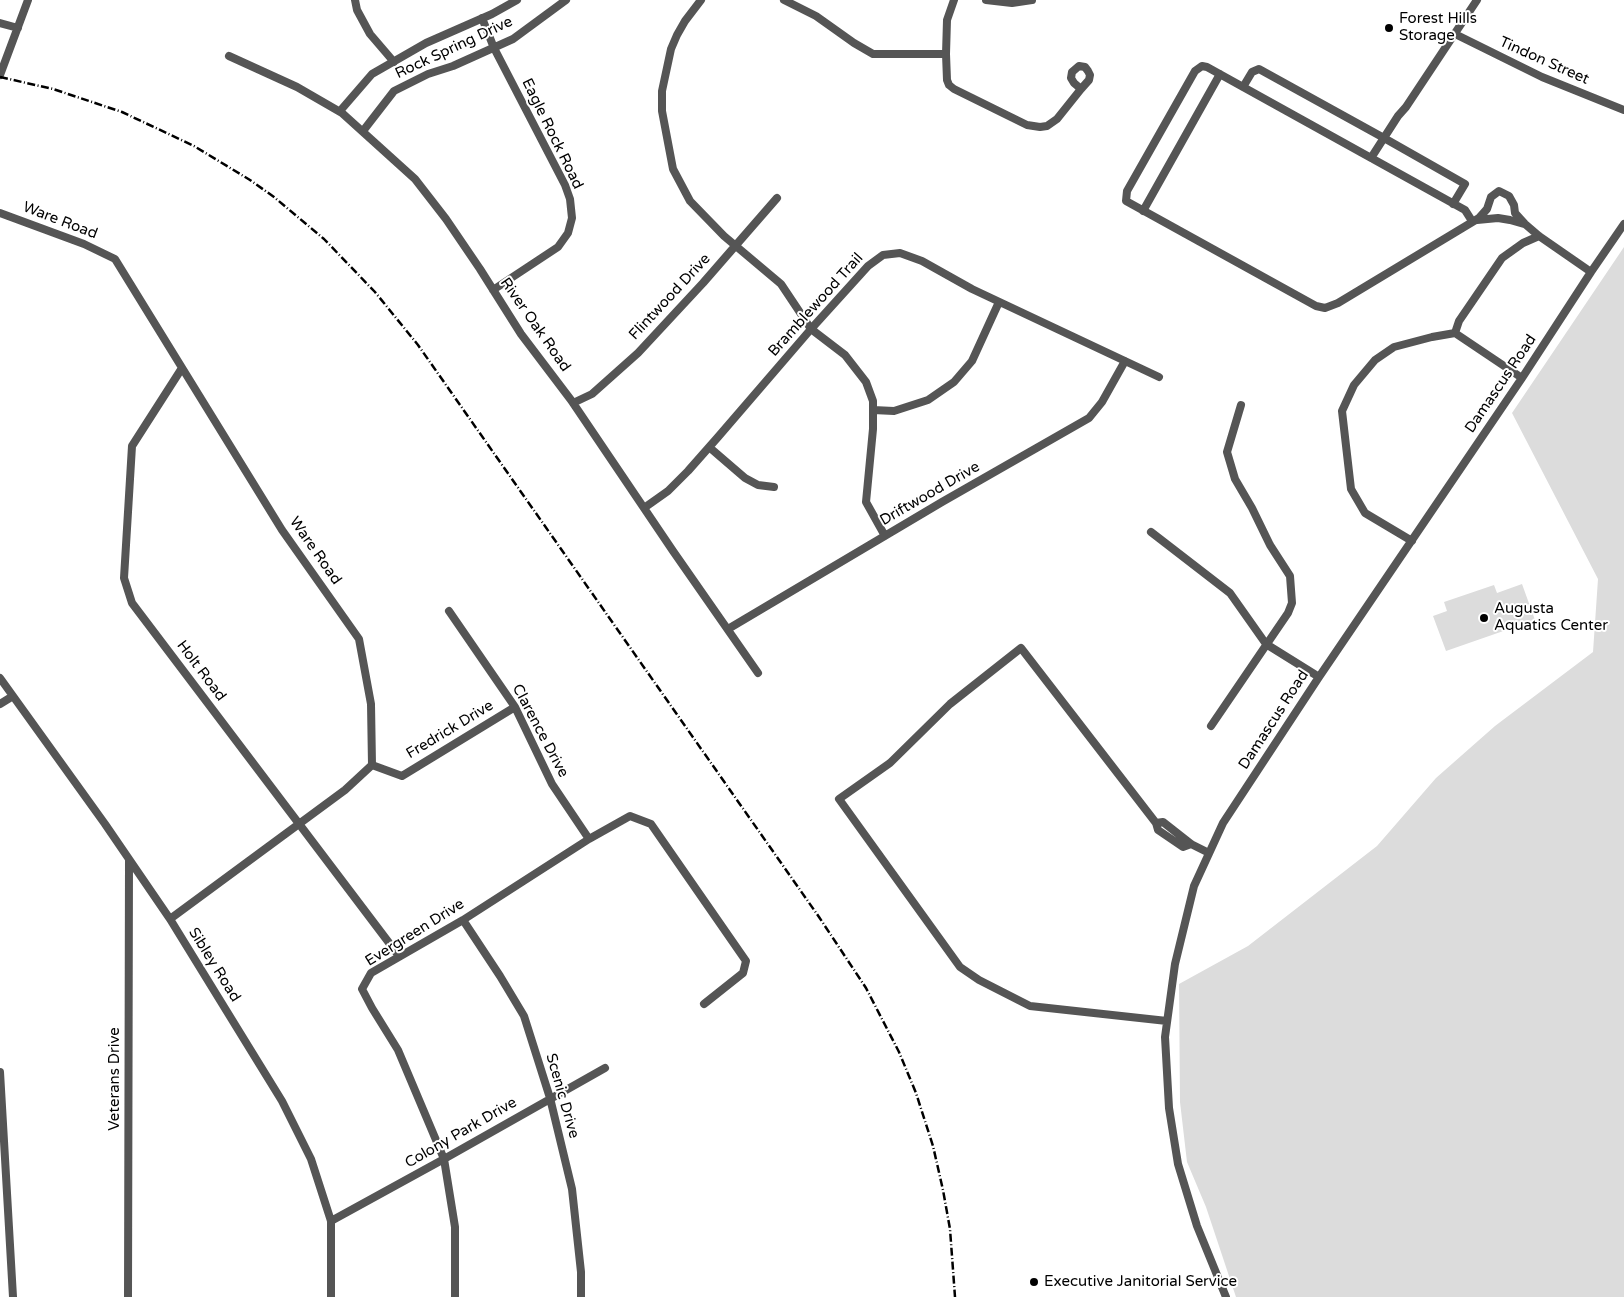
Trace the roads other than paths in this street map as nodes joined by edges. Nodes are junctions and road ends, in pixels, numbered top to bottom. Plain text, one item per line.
1 (28, 0) edge
2 (355, 0) edge
3 (517, 0) edge
4 (566, 0) edge
5 (701, 0) edge
6 (784, 0) edge
7 (954, 0) edge
8 (986, 0) edge
9 (1032, 0) edge
10 (1477, 0) edge
11 (482, 18) junction
12 (0, 23) edge
13 (18, 28) junction
14 (1454, 34) junction
15 (494, 48) junction
16 (946, 54) junction
17 (229, 56) dead end
18 (394, 62) junction
19 (1220, 74) junction
20 (0, 75) edge
21 (1243, 87) junction
22 (1081, 89) dead end
23 (1624, 110) edge
24 (340, 111) junction
25 (363, 131) junction
26 (1384, 138) junction
27 (1372, 158) junction
28 (777, 198) dead end
29 (1454, 204) junction
30 (1142, 211) junction
31 (0, 212) edge
32 (1472, 221) junction
33 (1525, 224) junction
34 (1624, 224) edge
35 (1538, 236) junction
36 (735, 246) junction
37 (1591, 272) junction
38 (494, 290) junction
39 (1000, 302) junction
40 (811, 329) junction
41 (1455, 334) junction
42 (1125, 361) junction
43 (182, 368) junction
44 (1159, 377) dead end
45 (1522, 378) junction
46 (573, 403) junction
47 (1242, 405) dead end
48 (873, 410) junction
49 (709, 447) junction
50 (774, 487) dead end
51 (644, 508) junction
52 (1151, 532) dead end
53 (885, 536) junction
54 (1412, 541) junction
55 (449, 611) dead end
56 (728, 629) junction
57 (1266, 644) junction
58 (758, 673) dead end
59 (1318, 677) junction
60 (0, 678) edge
61 (13, 696) junction
62 (0, 704) edge
63 (515, 707) junction
64 (1210, 726) dead end
65 (372, 765) junction
66 (299, 823) junction
67 (589, 839) junction
68 (1210, 853) junction
69 (129, 861) junction
70 (170, 919) junction
71 (463, 920) junction
72 (399, 956) junction
73 (704, 1004) dead end
74 (1167, 1021) junction
75 (605, 1068) dead end
76 (0, 1072) edge
77 (550, 1098) junction
78 (444, 1159) junction
79 (331, 1221) junction
80 (13, 1297) edge
81 (128, 1297) edge
82 (331, 1297) edge
83 (455, 1297) edge
84 (581, 1297) edge
85 (1226, 1297) edge

1 - 13 street
2 - 18 street
3 - 11 street, Rock Spring Drive
4 - 15 street, Rock Spring Drive
5 - 36 street
6 - 16 street
7 - 16 street
8 - 9 street
10 - 14 street
11 - 15 street, Eagle Rock Road
11 - 18 street, Rock Spring Drive
12 - 13 street
13 - 20 street
14 - 23 street, Tindon Street
14 - 26 street
15 - 25 street, Rock Spring Drive
15 - 38 street, Eagle Rock Road
16 - 22 street
17 - 24 street, River Oak Road
18 - 24 street, Rock Spring Drive
19 - 21 street
19 - 30 street
19 - 30 street
21 - 26 street
21 - 27 street
24 - 25 street, River Oak Road
25 - 38 street, River Oak Road
26 - 27 street
26 - 29 street
27 - 29 street
28 - 36 street, Flintwood Drive
29 - 32 street
30 - 32 street
31 - 43 street, Ware Road
32 - 33 street
32 - 33 street
33 - 35 street
34 - 37 street, Damascus Road
35 - 37 street
35 - 41 street
36 - 40 street
36 - 46 street, Flintwood Drive
37 - 45 street, Damascus Road
38 - 46 street, River Oak Road
39 - 40 street, Bramblewood Trail
39 - 42 street, Bramblewood Trail
39 - 48 street
40 - 48 street
40 - 49 street, Bramblewood Trail
41 - 45 street
41 - 54 street
42 - 44 street, Bramblewood Trail
42 - 53 street, Driftwood Drive
43 - 65 street, Ware Road
43 - 66 street, Holt Road
45 - 54 street, Damascus Road
46 - 51 street, River Oak Road
47 - 57 street
48 - 53 street
49 - 50 street
49 - 51 street, Bramblewood Trail
51 - 56 street, River Oak Road
52 - 57 street
53 - 56 street, Driftwood Drive
54 - 59 street, Damascus Road
55 - 63 street, Clarence Drive
56 - 58 street, River Oak Road
57 - 59 street
57 - 64 street
59 - 68 street, Damascus Road
60 - 61 street, Sibley Road
61 - 62 street
61 - 69 street, Sibley Road
63 - 65 street, Fredrick Drive
63 - 67 street, Clarence Drive
65 - 66 street
66 - 70 street
66 - 72 street, Holt Road
67 - 71 street, Evergreen Drive
67 - 73 street, Evergreen Drive
68 - 74 street, Damascus Road
68 - 74 street
69 - 70 street, Sibley Road
69 - 81 street, Veterans Drive
70 - 79 street, Sibley Road
71 - 72 street, Evergreen Drive
71 - 77 street, Scenic Drive
72 - 78 street, Evergreen Drive
74 - 85 street, Damascus Road
75 - 77 street, Colony Park Drive
76 - 80 street
77 - 78 street, Colony Park Drive
77 - 84 street, Scenic Drive
78 - 79 street, Colony Park Drive
78 - 83 street, Evergreen Drive
79 - 82 street, Sibley Road

